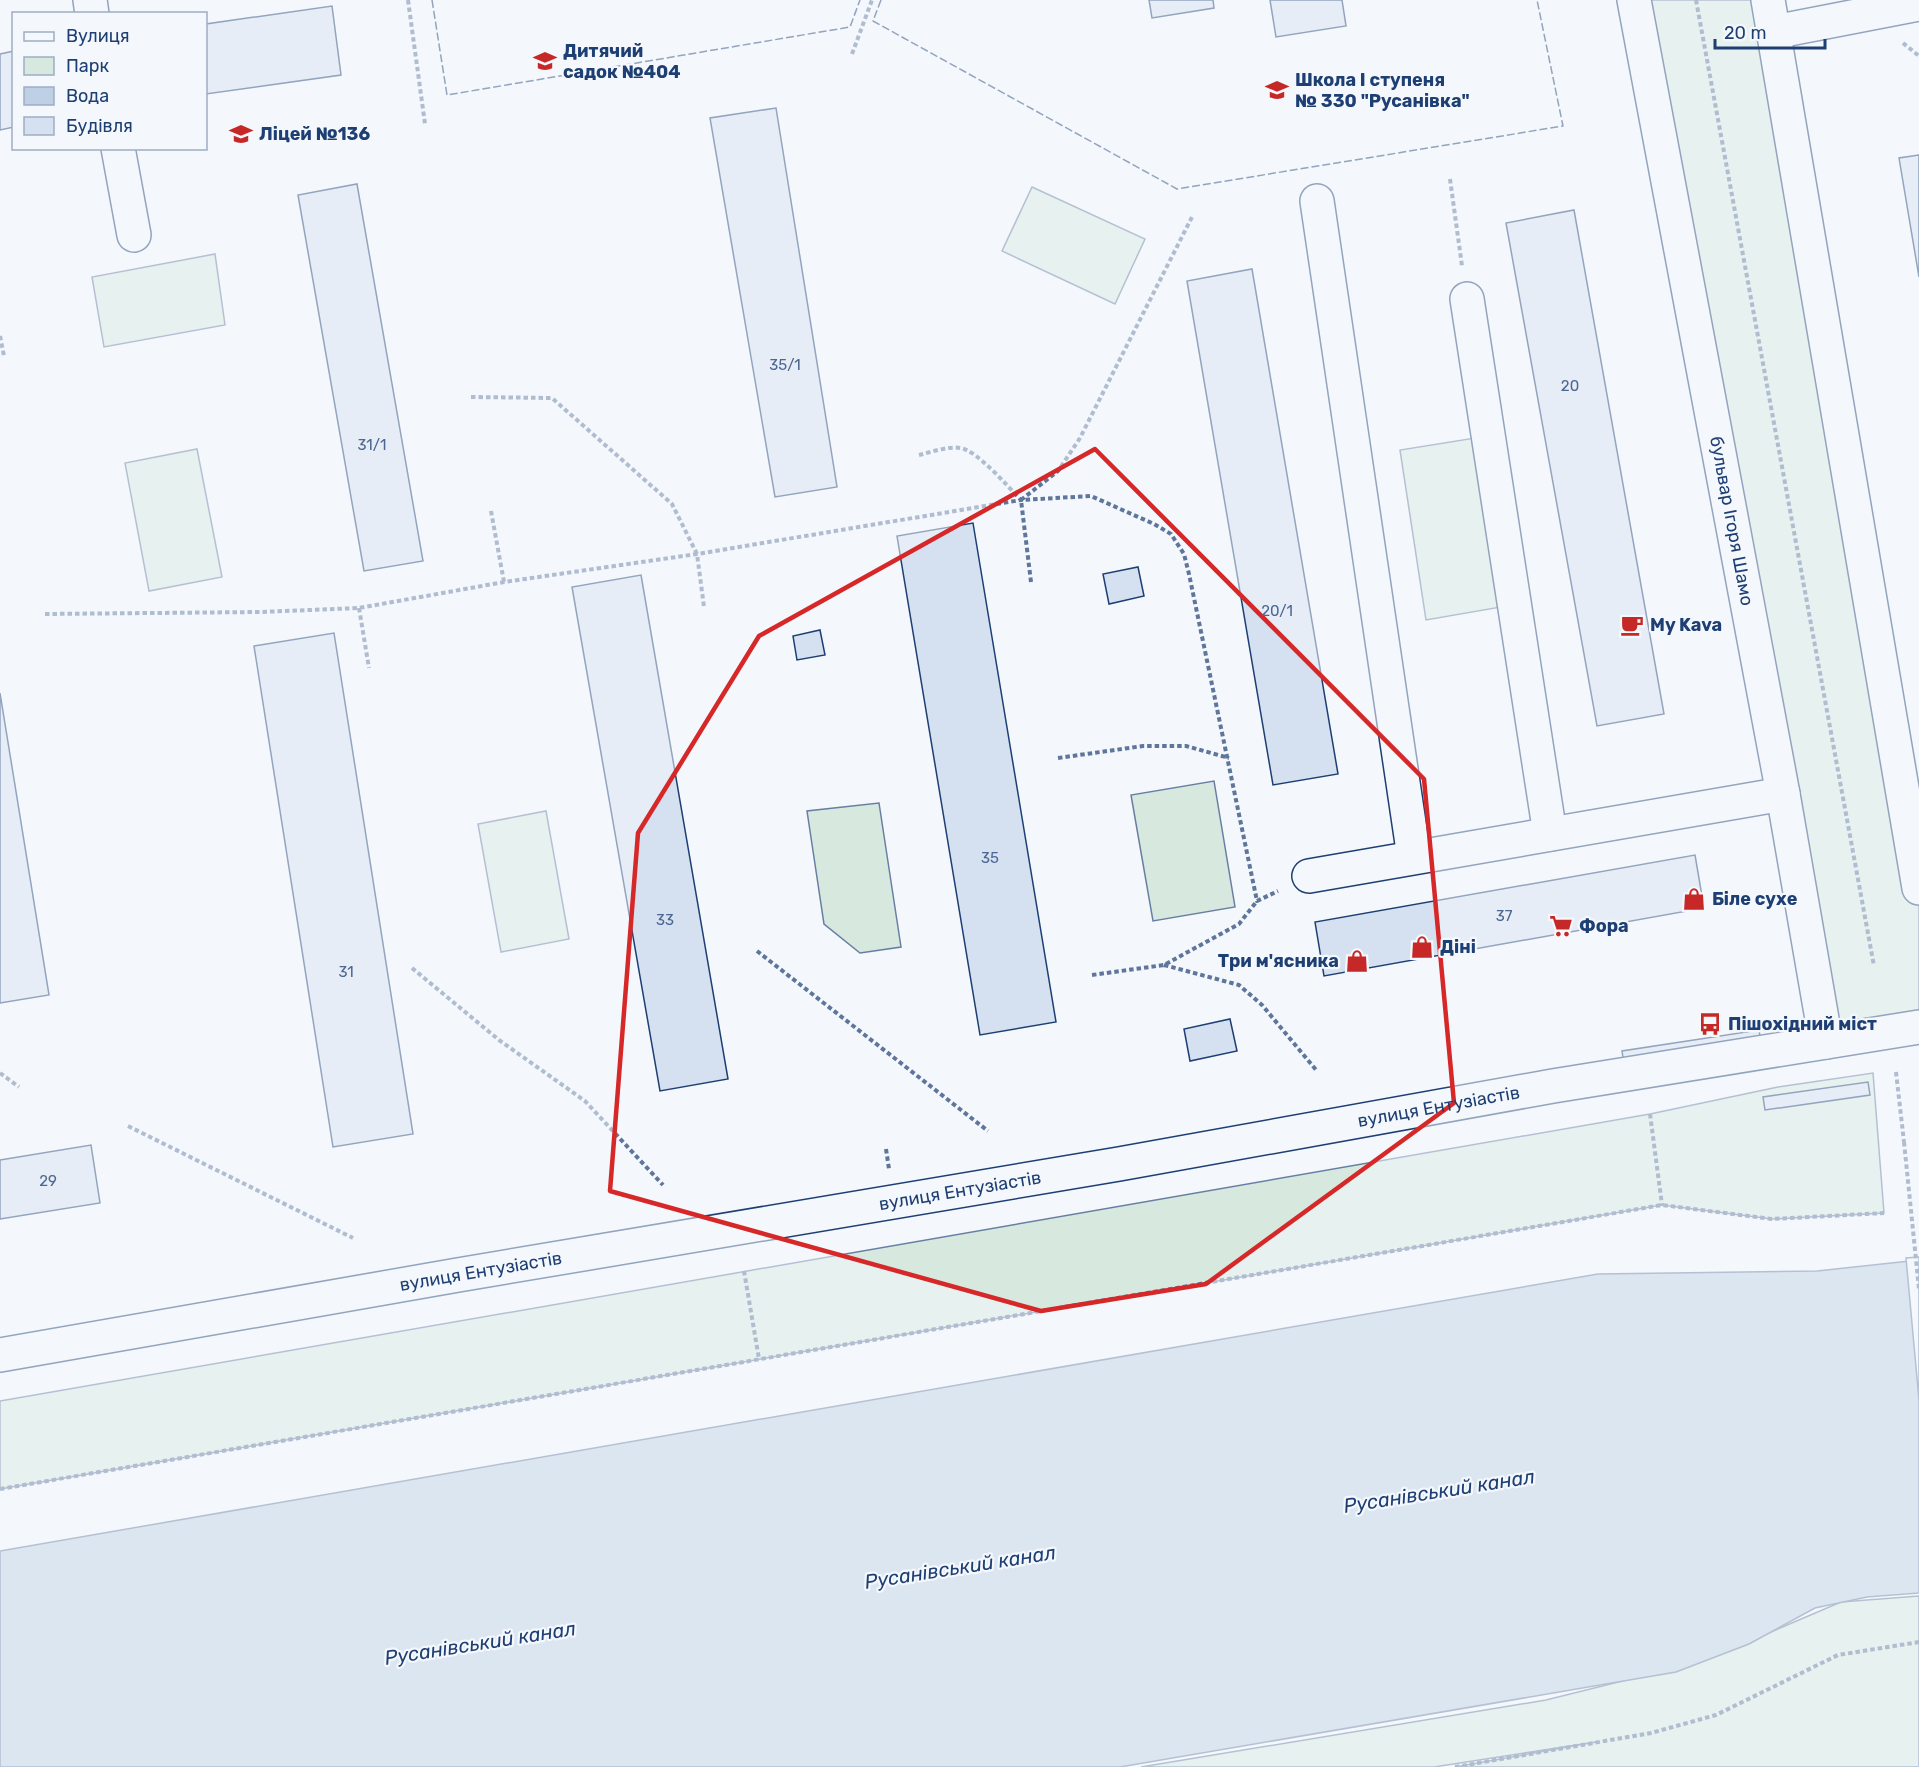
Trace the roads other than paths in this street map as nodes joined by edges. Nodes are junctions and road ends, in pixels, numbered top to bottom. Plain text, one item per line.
1 (1634, 0) edge
2 (1768, 0) edge
3 (1919, 4) edge
4 (1774, 32) junction
5 (118, 150) edge
6 (1317, 201) dead end
7 (134, 235) dead end
8 (1467, 300) road end
9 (1906, 729) edge
10 (1784, 794) junction
11 (1550, 834) junction
12 (1414, 857) junction
13 (1309, 876) road end
14 (1919, 888) edge
15 (1919, 1027) edge
16 (1826, 1042) junction
17 (0, 1355) edge

1 - 10 street, бульвар Ігоря Шамо
2 - 4 street
3 - 4 street
4 - 9 street
5 - 7 street
6 - 12 street
8 - 11 street
9 - 14 street
10 - 11 street
10 - 16 street, бульвар Ігоря Шамо
11 - 12 street
12 - 13 street
15 - 16 street, вулиця Ентузіастів
16 - 17 street, вулиця Ентузіастів

